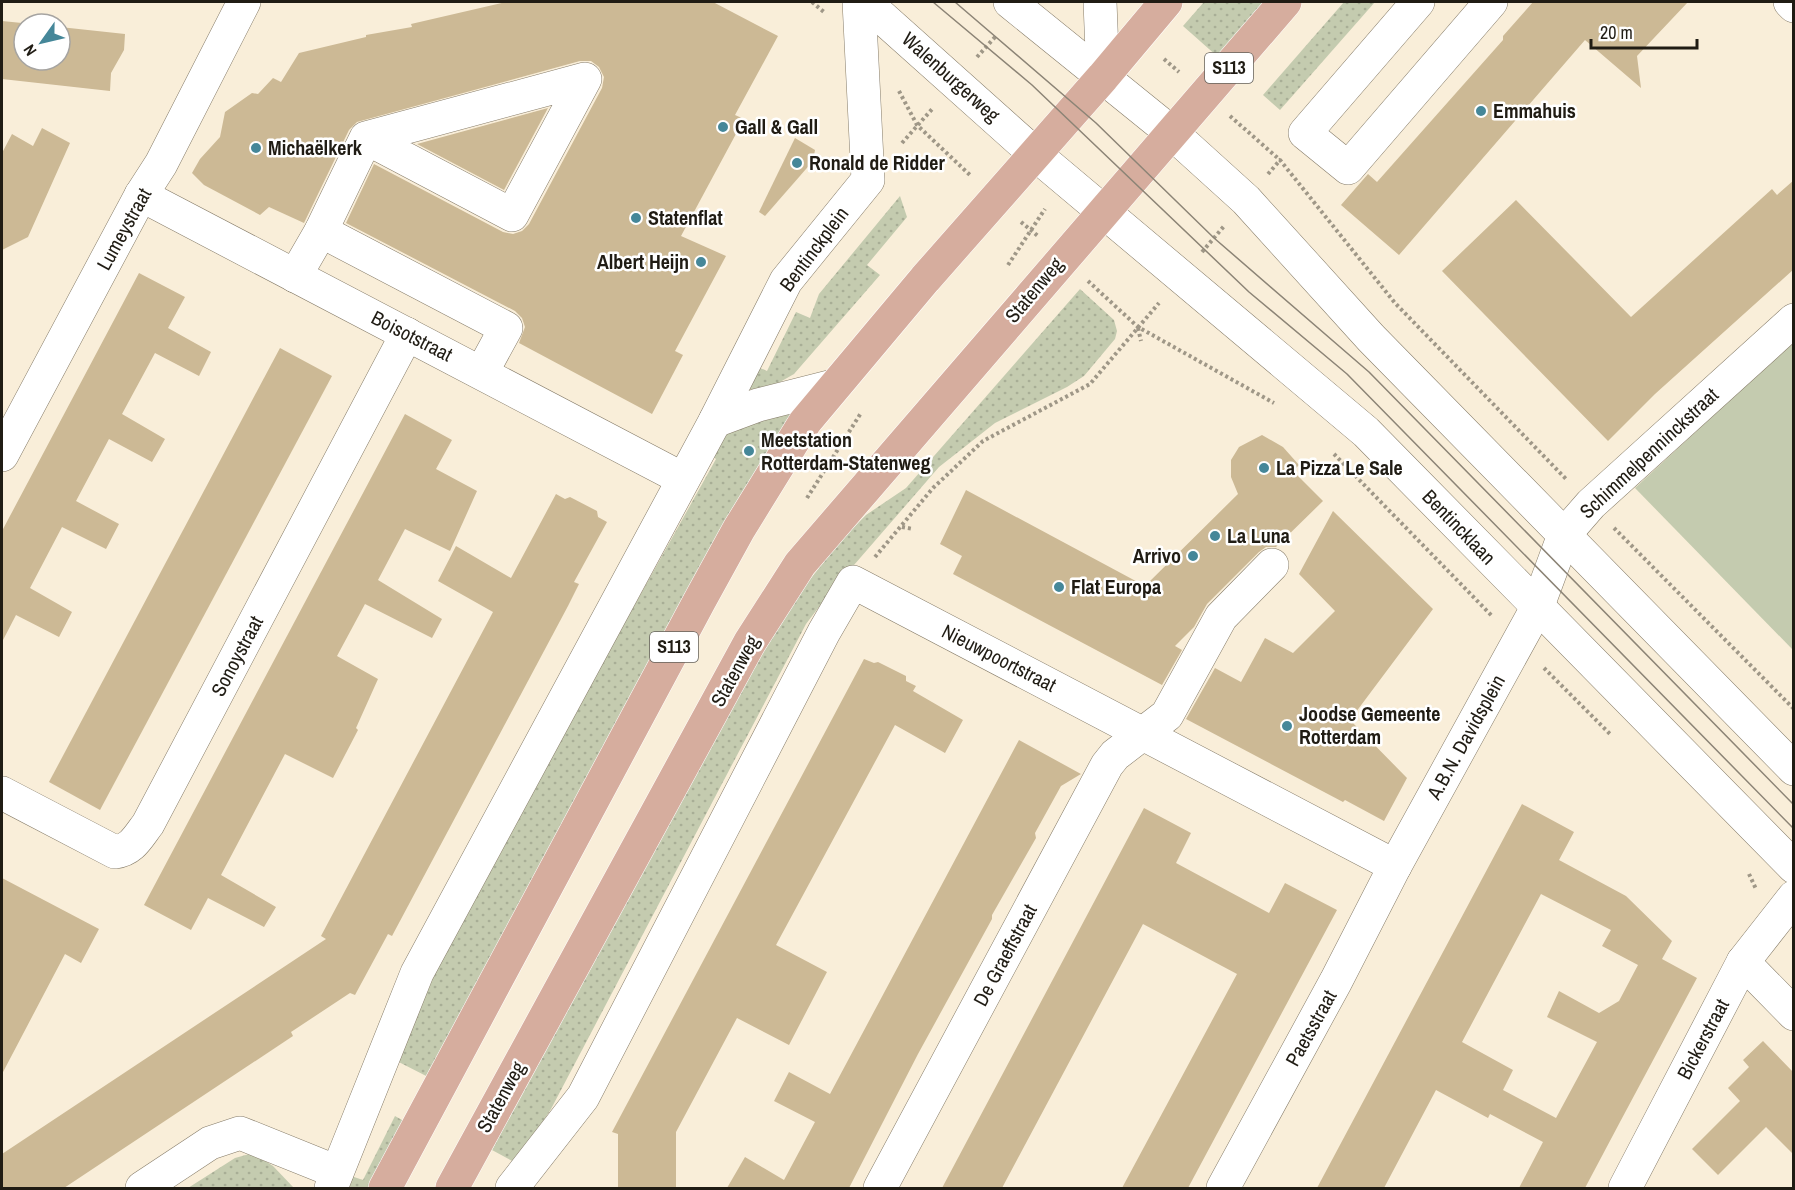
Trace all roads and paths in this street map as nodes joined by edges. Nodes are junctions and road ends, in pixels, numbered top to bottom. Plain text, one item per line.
1 (244, 2) edge
2 (859, 2) edge
3 (865, 2) edge
4 (1010, 2) edge
5 (1100, 2) edge
6 (1166, 2) edge
7 (1285, 2) edge
8 (1418, 2) edge
9 (1491, 2) edge
10 (1790, 2) edge
11 (1794, 6) edge
12 (1103, 77) junction
13 (917, 125) dead end
14 (1172, 134) junction
15 (366, 138) junction
16 (1035, 154) junction
17 (141, 195) junction
18 (994, 198) junction
19 (1246, 200) junction
20 (1102, 212) junction
21 (321, 231) junction
22 (1061, 258) junction
23 (295, 276) junction
24 (1182, 276) junction
25 (1794, 320) edge
26 (1138, 327) junction
27 (407, 334) junction
28 (1141, 341) dead end
29 (483, 372) junction
30 (833, 386) junction
31 (1278, 405) dead end
32 (715, 422) junction
33 (1329, 449) dead end
34 (2, 455) edge
35 (683, 479) junction
36 (1591, 504) junction
37 (902, 527) junction
38 (913, 529) dead end
39 (1564, 535) junction
40 (1272, 565) dead end
41 (853, 582) junction
42 (1537, 608) junction
43 (1518, 642) junction
44 (1794, 709) edge
45 (1145, 734) junction
46 (1616, 740) dead end
47 (1794, 769) edge
48 (2, 793) edge
49 (1395, 867) junction
50 (1794, 867) edge
51 (1748, 870) dead end
52 (1794, 897) edge
53 (1752, 949) junction
54 (1794, 1014) edge
55 (334, 1180) edge
56 (521, 1184) edge
57 (142, 1188) edge
58 (385, 1188) edge
59 (452, 1188) edge
60 (880, 1188) edge
61 (1223, 1188) edge
62 (1624, 1188) edge

1 - 17 street, Lumeystraat
2 - 32 street, Bentinckplein
3 - 16 street, Walenburgerweg
4 - 12 street
5 - 12 street
6 - 12 main road, S113
7 - 14 main road, S113
8 - 9 street
10 - 11 street
12 - 14 street
12 - 16 main road, S113
13 - 18 path
14 - 19 street
14 - 20 main road, S113
15 - 15 street
15 - 21 street
16 - 18 main road, S113
16 - 20 street
17 - 23 street, Boisotstraat
17 - 34 street, Lumeystraat
18 - 22 path
18 - 30 main road, S113
19 - 24 path
19 - 36 path
19 - 39 street
20 - 22 main road, Statenweg / S113
20 - 24 street, Bentincklaan
21 - 23 street
21 - 29 street
22 - 26 path
22 - 59 main road, Statenweg / S113
23 - 27 street, Boisotstraat
24 - 26 path
24 - 42 street, Bentincklaan
25 - 36 street, Schimmelpenninckstraat
26 - 28 path
26 - 31 path
26 - 37 path
27 - 29 street, Boisotstraat
27 - 48 street, Sonoystraat
29 - 35 street, Boisotstraat
30 - 32 street
30 - 58 main road, S113
32 - 35 street, Bentinckplein
33 - 43 path, Bentincklaan
35 - 55 street
36 - 39 street, Schimmelpenninckstraat
36 - 44 path
37 - 38 path
37 - 41 path
39 - 42 street, Schimmelpenninckstraat
39 - 47 street
40 - 45 street
41 - 45 street, Nieuwpoortstraat
41 - 56 street
42 - 43 street, A.B.N. Davidsplein
42 - 50 street, Bentincklaan
43 - 46 path, Bentincklaan
43 - 49 street, A.B.N. Davidsplein
45 - 49 street, Nieuwpoortstraat
45 - 60 street, De Graeffstraat
49 - 61 street, Paetsstraat
51 - 53 path
52 - 53 street, Bickerstraat
53 - 54 street
53 - 62 street, Bickerstraat
55 - 57 street

